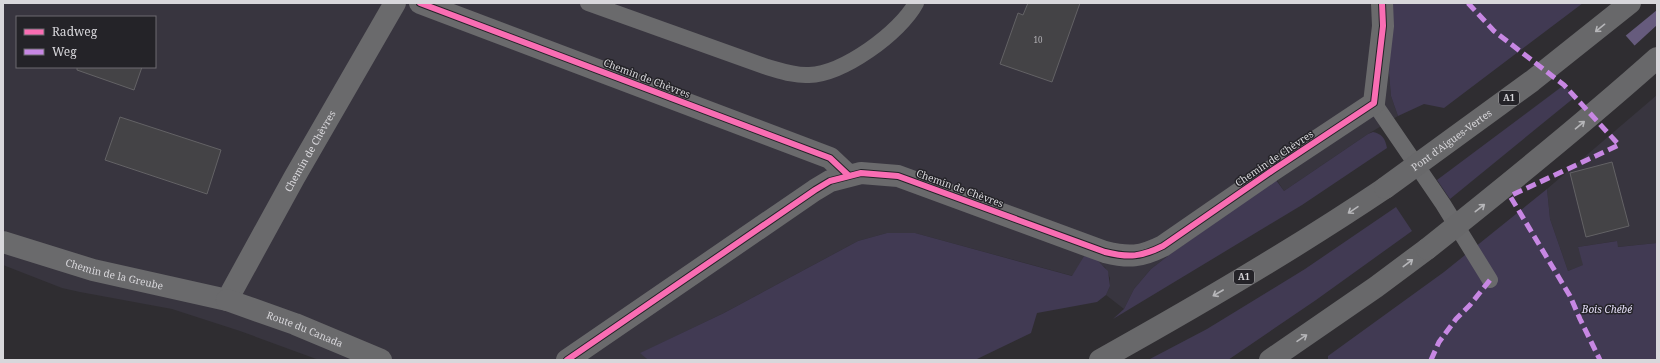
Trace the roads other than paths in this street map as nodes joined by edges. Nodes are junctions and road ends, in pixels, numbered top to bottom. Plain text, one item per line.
1 (395, 3) edge
2 (420, 3) edge
3 (588, 3) edge
4 (916, 3) edge
5 (1382, 3) edge
6 (1630, 3) edge
7 (1657, 58) edge
8 (1374, 103) junction
9 (848, 175) junction
10 (3, 242) edge
11 (1490, 280) dead end
12 (226, 300) junction
13 (381, 360) edge
14 (567, 360) edge
15 (1100, 360) edge
16 (1270, 360) edge

1 - 12 street, Chemin de Chèvres
2 - 9 street, Chemin de Chèvres
3 - 4 lane
5 - 8 street
6 -> 15 highway, Pont d'Aigues-Vertes / A1, bridge
16 -> 7 highway, bridge
8 - 9 street, Chemin de Chèvres
8 - 11 lane
9 - 14 street
10 - 12 street, Chemin de la Greube
12 - 13 street, Route du Canada

